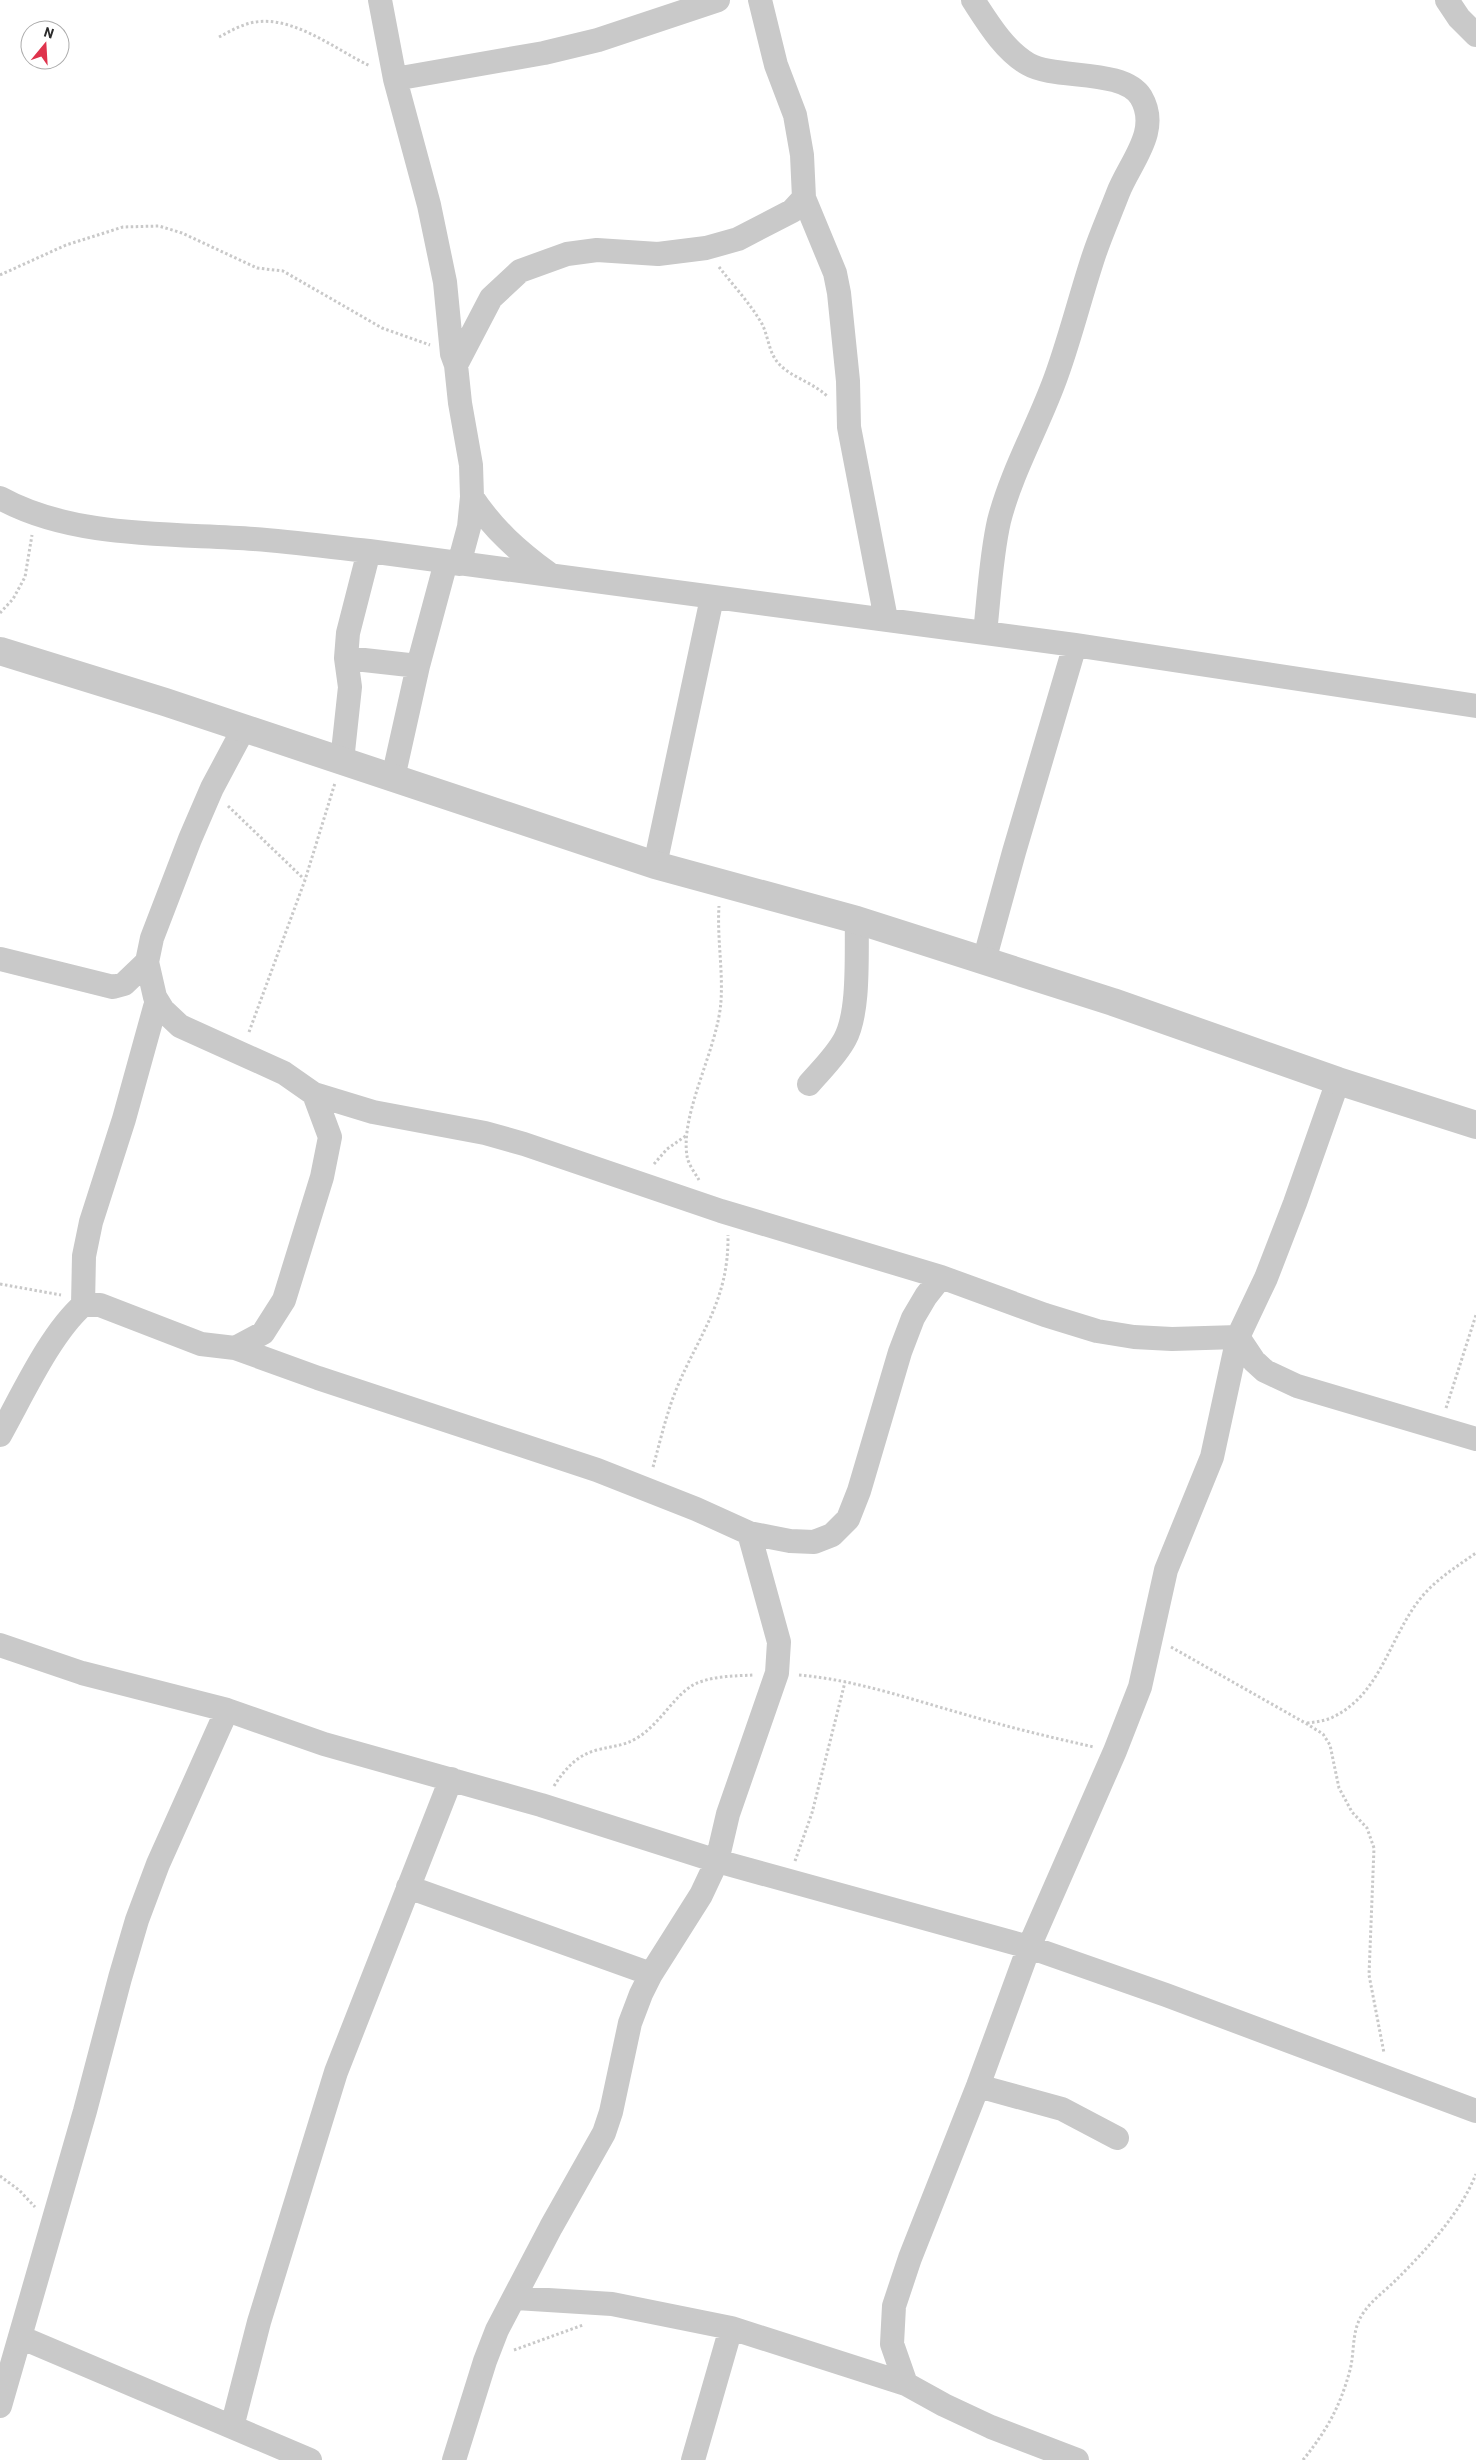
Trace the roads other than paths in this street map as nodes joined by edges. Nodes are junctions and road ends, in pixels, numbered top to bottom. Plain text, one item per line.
1 (380, 0) edge
2 (760, 0) edge
3 (973, 0) edge
4 (1447, 0) edge
5 (705, 2) edge
6 (1476, 35) edge
7 (395, 74) junction
8 (804, 198) junction
9 (454, 360) junction
10 (0, 498) edge
11 (472, 498) junction
12 (368, 550) junction
13 (452, 563) junction
14 (552, 576) junction
15 (712, 598) junction
16 (886, 619) junction
17 (984, 633) junction
18 (1075, 645) junction
19 (0, 651) edge
20 (346, 658) junction
21 (418, 666) junction
22 (1476, 706) edge
23 (244, 728) junction
24 (342, 761) junction
25 (393, 778) junction
26 (655, 865) junction
27 (857, 920) junction
28 (0, 959) edge
29 (984, 961) junction
30 (147, 962) junction
31 (113, 988) junction
32 (159, 1009) junction
33 (1338, 1081) junction
34 (809, 1084) dead end
35 (314, 1094) junction
36 (373, 1112) junction
37 (1476, 1125) edge
38 (330, 1137) junction
39 (941, 1277) junction
40 (82, 1301) junction
41 (1238, 1337) junction
42 (234, 1348) junction
43 (0, 1435) edge
44 (1476, 1440) edge
45 (749, 1533) junction
46 (0, 1645) edge
47 (227, 1710) junction
48 (450, 1779) junction
49 (717, 1861) junction
50 (408, 1887) junction
51 (1029, 1947) junction
52 (651, 1974) junction
53 (978, 2086) junction
54 (1476, 2111) edge
55 (1117, 2138) dead end
56 (516, 2298) junction
57 (731, 2328) junction
58 (20, 2337) junction
59 (906, 2384) junction
60 (0, 2406) edge
61 (232, 2427) junction
62 (310, 2460) edge
63 (454, 2460) edge
64 (693, 2460) edge
65 (1077, 2460) edge

1 - 7 street
2 - 8 street
3 - 17 street
4 - 6 street
5 - 7 street
7 - 9 street
8 - 9 street
8 - 16 street
9 - 11 street
10 - 12 street
11 - 13 street
11 - 14 street
12 - 13 street
12 - 20 street
13 - 14 street
13 - 21 street
14 - 15 street
15 - 16 street
15 - 26 street
16 - 17 street
17 - 18 street
18 - 22 street
18 - 29 street
19 - 23 street
20 - 21 street
20 - 24 street
21 - 25 street
23 - 24 street
23 - 30 street
24 - 25 street
25 - 26 street
26 - 27 street
27 - 29 street
27 - 34 street
28 - 31 street
29 - 33 street
30 - 31 street
30 - 32 street
31 - 32 street
32 - 35 street
32 - 40 street
33 - 37 street
33 - 41 street
35 - 36 street
35 - 38 street
36 - 38 street
36 - 39 street
38 - 42 street
39 - 41 street
39 - 45 street
40 - 42 street
40 - 43 street
41 - 44 street
41 - 51 street
42 - 45 street
45 - 49 street
46 - 47 street
47 - 48 street
47 - 58 street
48 - 49 street
48 - 50 street
49 - 51 street
49 - 52 street
50 - 52 street
50 - 61 street
51 - 53 street
51 - 54 street
52 - 56 street
53 - 55 street
53 - 59 street
56 - 57 street
56 - 63 street
57 - 59 street
57 - 64 street
58 - 60 street
58 - 61 street
59 - 65 street
61 - 62 street

